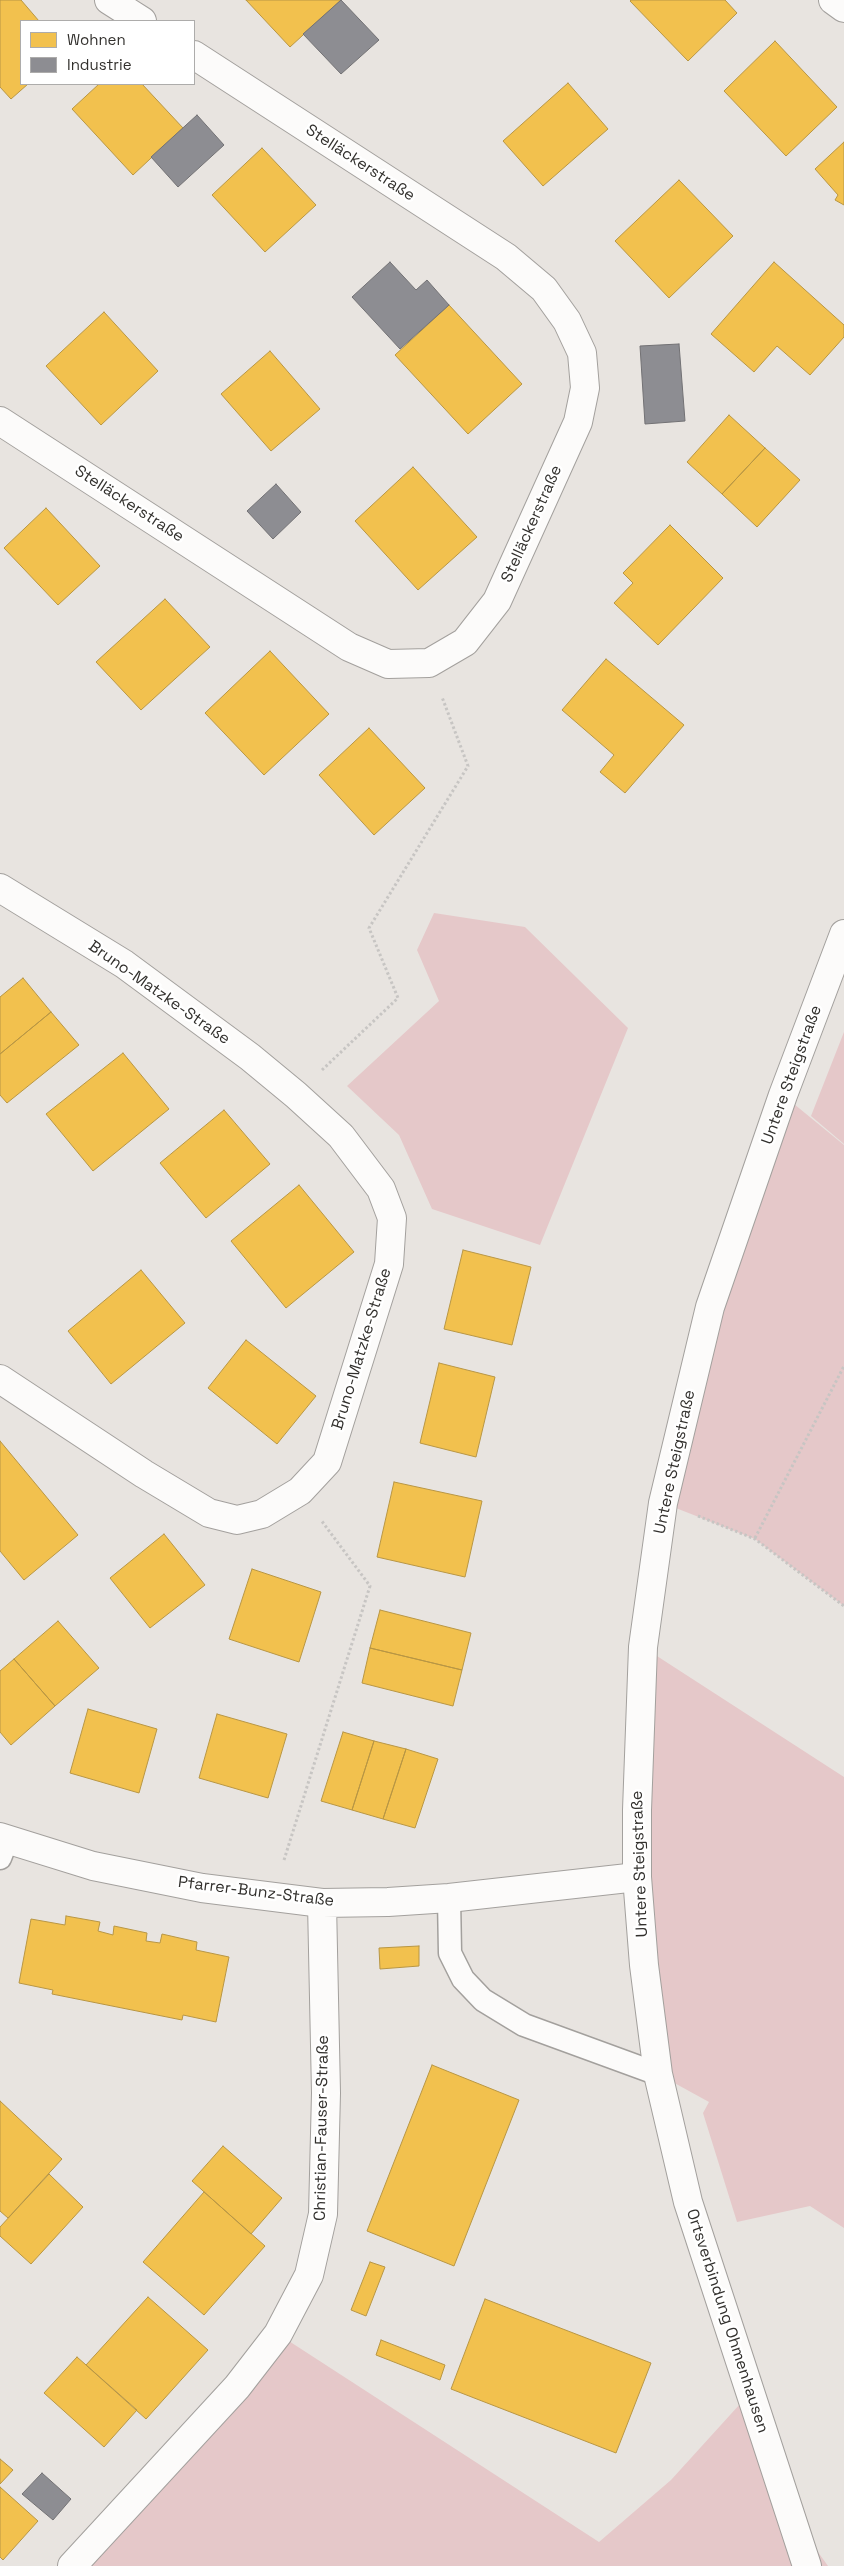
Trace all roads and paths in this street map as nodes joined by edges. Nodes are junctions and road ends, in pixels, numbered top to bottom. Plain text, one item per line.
1 (109, 0) edge
2 (833, 0) edge
3 (844, 8) edge
4 (140, 20) edge
5 (195, 56) edge
6 (0, 421) edge
7 (429, 664) junction
8 (0, 888) edge
9 (844, 934) edge
10 (296, 1095) junction
11 (844, 1366) edge
12 (0, 1378) edge
13 (300, 1491) junction
14 (663, 1503) junction
15 (755, 1539) junction
16 (844, 1606) edge
17 (2, 1845) edge
18 (637, 1877) junction
19 (273, 1897) junction
20 (450, 1898) junction
21 (322, 1903) junction
22 (658, 2074) junction
23 (72, 2566) edge
24 (807, 2566) edge

1 - 4 street
2 - 3 street
5 - 7 street, Stelläckerstraße
6 - 7 street, Stelläckerstraße
7 - 10 path
8 - 10 street, Bruno-Matzke-Straße
9 - 14 street, Untere Steigstraße
10 - 13 street, Bruno-Matzke-Straße
11 - 15 path
12 - 13 street, Bruno-Matzke-Straße
13 - 19 path
14 - 15 path
14 - 18 street, Untere Steigstraße
15 - 16 path
17 - 19 street, Pfarrer-Bunz-Straße
18 - 20 street, Pfarrer-Bunz-Straße
18 - 22 street, Untere Steigstraße
19 - 21 street, Pfarrer-Bunz-Straße
20 - 21 street, Pfarrer-Bunz-Straße
20 - 22 lane
21 - 23 street, Christian-Fauser-Straße
22 - 24 street, Ortsverbindung Ohmenhausen

